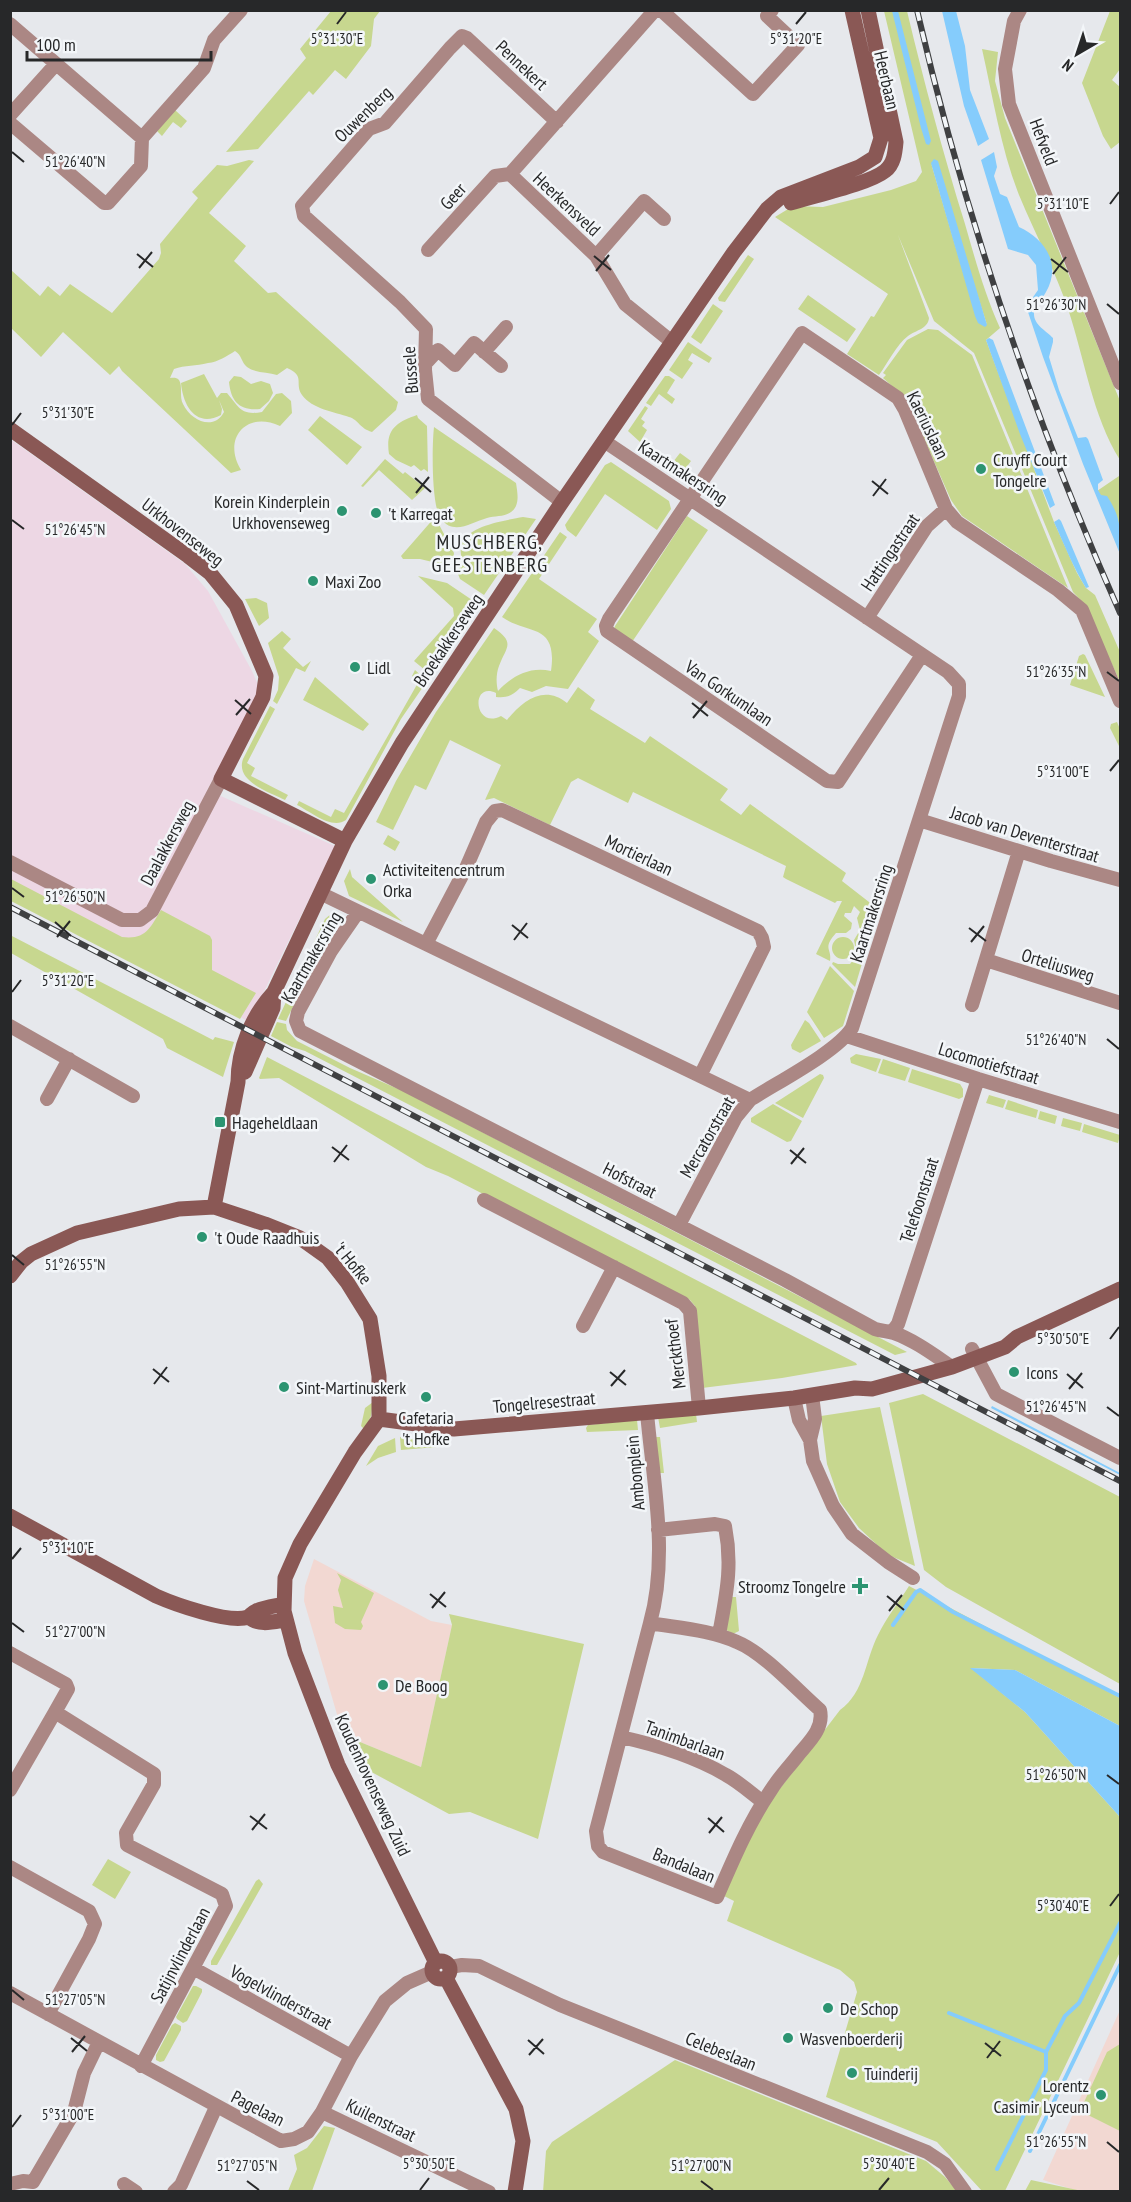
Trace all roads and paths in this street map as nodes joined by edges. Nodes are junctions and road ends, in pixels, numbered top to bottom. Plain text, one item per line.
1 (242, 10) edge
2 (655, 10) edge
3 (661, 10) edge
4 (772, 10) edge
5 (852, 10) edge
6 (868, 10) edge
7 (1020, 10) edge
8 (10, 24) edge
9 (462, 36) joint
10 (56, 64) junction
11 (10, 115) edge
12 (557, 122) junction
13 (13, 129) edge
14 (142, 138) junction
15 (875, 157) joint
16 (510, 174) junction
17 (313, 192) joint
18 (767, 209) junction
19 (664, 219) dead end
20 (428, 250) dead end
21 (596, 256) junction
22 (506, 327) dead end
23 (672, 342) junction
24 (484, 352) junction
25 (425, 364) junction
26 (501, 366) dead end
27 (1120, 383) edge
28 (10, 429) edge
29 (604, 441) junction
30 (692, 499) junction
31 (562, 502) junction
32 (946, 509) junction
33 (867, 618) junction
34 (922, 655) junction
35 (1120, 701) edge
36 (222, 779) junction
37 (919, 820) junction
38 (345, 841) junction
39 (1019, 851) junction
40 (10, 862) edge
41 (1120, 880) edge
42 (321, 894) junction
43 (358, 912) junction
44 (426, 944) junction
45 (986, 960) junction
46 (1120, 1003) edge
47 (972, 1005) dead end
48 (296, 1021) joint
49 (10, 1026) edge
50 (847, 1036) junction
51 (69, 1059) junction
52 (700, 1076) junction
53 (978, 1079) junction
54 (133, 1096) dead end
55 (47, 1099) dead end
56 (750, 1100) junction
57 (1120, 1122) edge
58 (484, 1200) dead end
59 (214, 1207) junction
60 (679, 1225) junction
61 (16, 1259) edge
62 (615, 1267) junction
63 (10, 1276) edge
64 (1120, 1289) edge
65 (583, 1326) dead end
66 (892, 1332) junction
67 (974, 1354) junction
68 (947, 1364) junction
69 (812, 1395) junction
70 (794, 1398) junction
71 (699, 1408) junction
72 (647, 1413) junction
73 (379, 1419) junction
74 (810, 1440) junction
75 (1120, 1458) edge
76 (10, 1516) edge
77 (658, 1530) junction
78 (913, 1578) dead end
79 (284, 1612) junction
80 (650, 1623) junction
81 (719, 1635) junction
82 (10, 1653) edge
83 (55, 1712) junction
84 (621, 1737) junction
85 (14, 1775) edge
86 (10, 1790) edge
87 (763, 1802) junction
88 (10, 1867) edge
89 (193, 1968) junction
90 (441, 1970) junction
91 (10, 1993) edge
92 (48, 2014) junction
93 (99, 2042) junction
94 (351, 2056) junction
95 (141, 2066) junction
96 (216, 2107) junction
97 (322, 2112) junction
98 (10, 2184) edge
99 (174, 2192) edge
100 (489, 2192) edge
101 (515, 2192) edge
102 (965, 2192) edge

1 - 14 street
2 - 12 street, Heerkensveld
3 - 4 street
5 - 15 street, Heerbaan
6 - 18 street, Heerbaan
7 - 27 street, Hefveld
8 - 10 street
9 - 12 street, Pennekert
9 - 17 street, Ouwenberg
10 - 11 street
10 - 14 street
12 - 16 street, Heerkensveld
13 - 14 street
15 - 18 street, Broekakkerseweg
16 - 20 street, Geer
16 - 21 street, Heerkensveld
17 - 25 street, Bussele
18 - 23 street, Broekakkerseweg
19 - 21 street
21 - 23 street, Heerkensveld
22 - 24 street
23 - 29 street, Broekakkerseweg
24 - 25 street
24 - 26 street
25 - 31 street, Bussele
28 - 36 street, Urkhovenseweg
29 - 30 street, Kaartmakersring
29 - 31 street, Broekakkerseweg
30 - 32 street, Kaeriuslaan
30 - 33 street, Kaartmakersring
30 - 34 street, Van Gorkumlaan
31 - 38 street, Broekakkerseweg
32 - 33 street, Hattingastraat
32 - 35 street, Kaeriuslaan
33 - 34 street, Kaartmakersring
34 - 37 street, Kaartmakersring
36 - 38 street
36 - 40 street, Daalakkersweg
37 - 39 street, Jacob van Deventerstraat
37 - 50 street, Kaartmakersring
38 - 42 street, Broekakkerseweg
39 - 41 street, Jacob van Deventerstraat
39 - 45 street
42 - 43 street, Kaartmakersring
42 - 59 street, Broekakkerseweg
43 - 44 street, Kaartmakersring
43 - 48 street, Kaartmakersring
44 - 52 street, Kaartmakersring
44 - 52 street, Mortierlaan
45 - 46 street, Orteliusweg
45 - 47 street
48 - 60 street, Hofstraat
49 - 51 street
50 - 53 street, Locomotiefstraat
50 - 56 street, Kaartmakersring
51 - 54 street
51 - 55 street
52 - 56 street, Kaartmakersring
53 - 57 street, Locomotiefstraat
53 - 66 street, Telefoonstraat
56 - 60 street, Mercatorstraat
58 - 62 street, Merckthoef
59 - 61 street, 't Hofke
59 - 73 street, 't Hofke
60 - 66 street, Hofstraat
61 - 63 street, 't Hofke
62 - 65 street
62 - 71 street, Merckthoef
64 - 67 street, Tongelresestraat
66 - 68 street, Hofstraat
67 - 68 street, Tongelresestraat
67 - 75 street
68 - 69 street, Tongelresestraat
69 - 70 street, Tongelresestraat
69 - 74 street
70 - 71 street, Tongelresestraat
70 - 74 street
71 - 72 street, Tongelresestraat
72 - 73 street, Tongelresestraat
72 - 77 street, Ambonplein
73 - 79 street
74 - 78 street
76 - 79 street
77 - 80 street, Ambonplein
77 - 81 street, Ambonplein
79 - 90 street, Koudenhovenseweg Zuid
80 - 81 street, Bandalaan
80 - 84 street, Bandalaan
81 - 87 street, Bandalaan
82 - 83 street
83 - 85 street
83 - 89 street, Satijnvlinderlaan
84 - 87 street, Tanimbarlaan
84 - 87 street, Bandalaan
85 - 86 street
88 - 92 street
89 - 94 street, Vogelvlinderstraat
89 - 95 street, Satijnvlinderlaan
90 - 94 street, Pagelaan
90 - 101 street, Koudenhovenseweg Zuid
90 - 102 street, Celebeslaan
91 - 92 street, Pagelaan
92 - 93 street, Pagelaan
93 - 95 street, Pagelaan
93 - 98 street
94 - 97 street, Pagelaan
95 - 96 street, Pagelaan
96 - 97 street, Pagelaan
96 - 99 street
97 - 100 street, Kuilenstraat

